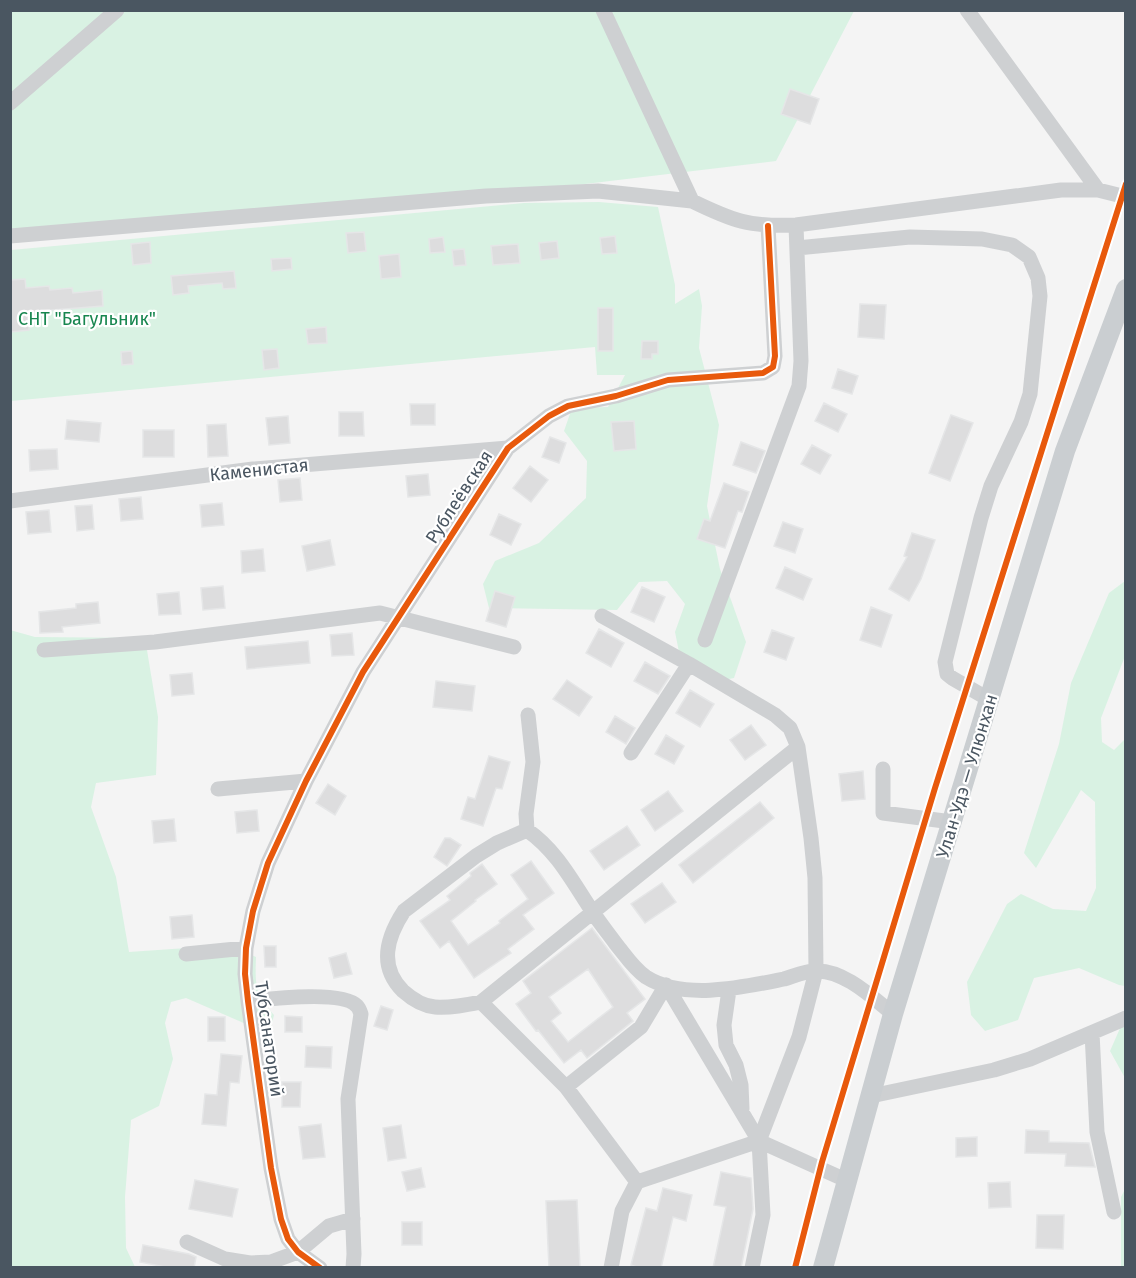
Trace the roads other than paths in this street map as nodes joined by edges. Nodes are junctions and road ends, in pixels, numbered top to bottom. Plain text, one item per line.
1 (117, 10) edge
2 (603, 10) edge
3 (967, 10) edge
4 (11, 101) edge
5 (1098, 190) junction
6 (1125, 197) edge
7 (692, 201) junction
8 (796, 225) junction
9 (768, 226) junction
10 (10, 236) edge
11 (797, 248) junction
12 (1125, 289) edge
13 (508, 448) junction
14 (10, 501) edge
15 (602, 616) dead end
16 (399, 617) junction
17 (705, 640) dead end
18 (514, 647) dead end
19 (44, 650) dead end
20 (689, 664) junction
21 (990, 700) junction
22 (528, 715) dead end
23 (798, 747) junction
24 (631, 753) dead end
25 (884, 769) dead end
26 (306, 781) junction
27 (219, 789) dead end
28 (952, 822) junction
29 (527, 830) junction
30 (592, 912) junction
31 (246, 948) junction
32 (186, 954) dead end
33 (816, 971) junction
34 (666, 985) junction
35 (729, 990) junction
36 (248, 1001) junction
37 (481, 1002) junction
38 (893, 1014) junction
39 (1125, 1018) edge
40 (1092, 1033) junction
41 (566, 1087) junction
42 (871, 1096) junction
43 (742, 1113) junction
44 (759, 1141) junction
45 (848, 1181) junction
46 (636, 1182) junction
47 (1114, 1212) dead end
48 (353, 1220) junction
49 (187, 1242) dead end
50 (297, 1252) junction
51 (222, 1263) edge
52 (320, 1268) edge
53 (353, 1268) edge
54 (611, 1268) edge
55 (753, 1268) edge
56 (823, 1268) edge

1 - 4 street
2 - 7 street
3 - 5 street
5 - 6 street
5 - 8 street
7 - 9 street
7 - 10 street
8 - 9 street
8 - 11 street
9 - 13 street, Рублеёвская
11 - 17 street
11 - 21 street
12 - 21 main road, Улан-Удэ — Улюнхан
13 - 14 street, Каменистая
13 - 16 street, Рублеёвская
15 - 20 street
16 - 18 street
16 - 19 street
16 - 26 street, Тубсанаторий
20 - 23 street
20 - 24 street
21 - 28 main road, Улан-Удэ — Улюнхан
22 - 29 street
23 - 30 street
23 - 33 street
25 - 28 street
26 - 27 street
26 - 31 street, Тубсанаторий
28 - 38 main road, Улан-Удэ — Улюнхан
29 - 30 street
29 - 37 street
30 - 34 street
30 - 37 street
31 - 32 street
31 - 36 street, Тубсанаторий
33 - 35 street
33 - 38 street
33 - 44 street
34 - 35 street
34 - 41 street
34 - 43 street
35 - 43 street
36 - 48 street, Тубсанаторий
36 - 50 street, Тубсанаторий
37 - 41 street
38 - 42 main road, Улан-Удэ — Улюнхан
39 - 40 street
40 - 42 street
40 - 47 street
41 - 46 street
42 - 45 main road, Улан-Удэ — Улюнхан
43 - 44 street
44 - 45 street
44 - 46 street
44 - 55 street
45 - 56 main road, Улан-Удэ — Улюнхан
46 - 54 street
48 - 50 street
48 - 53 street, Тубсанаторий
49 - 51 street
50 - 51 street
50 - 52 street, Тубсанаторий

